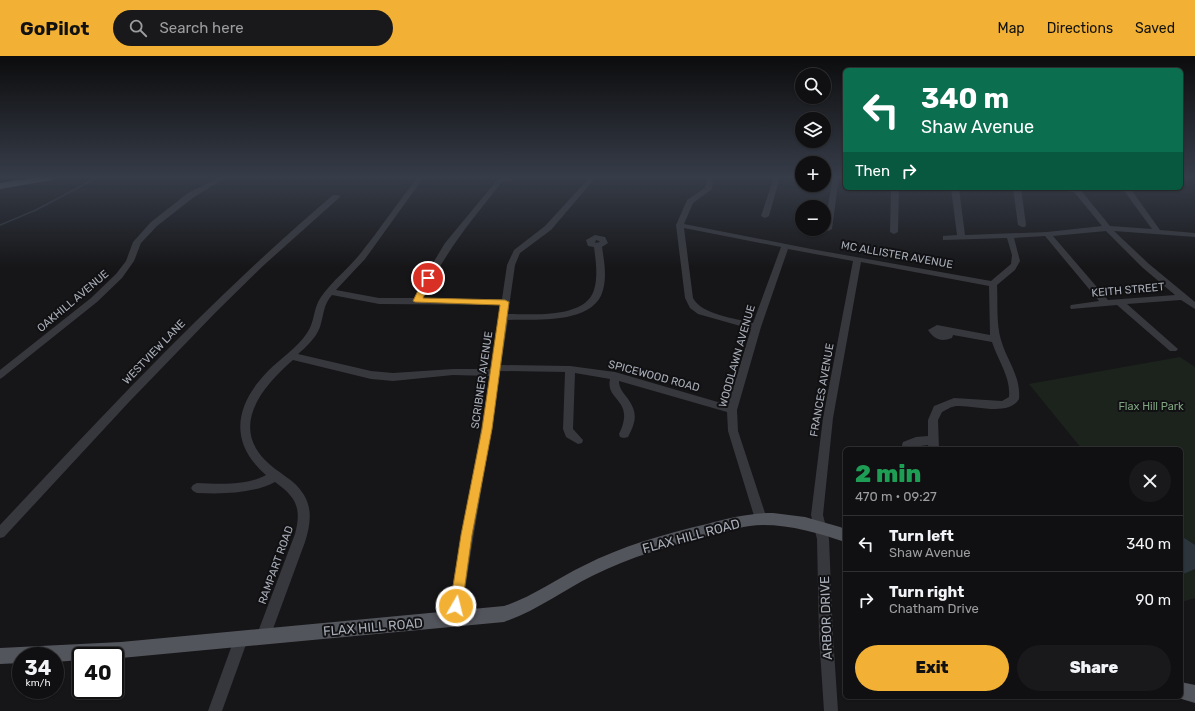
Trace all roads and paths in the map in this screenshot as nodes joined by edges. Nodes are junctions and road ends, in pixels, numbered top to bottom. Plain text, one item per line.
1 (175, 208) edge
2 (323, 208) edge
3 (399, 208) edge
4 (476, 208) edge
5 (566, 208) edge
6 (688, 208) edge
7 (768, 208) edge
8 (895, 208) edge
9 (957, 208) edge
10 (1020, 208) edge
11 (1091, 208) edge
12 (1140, 208) edge
13 (765, 216) dead end
14 (680, 225) junction
15 (1022, 225) dead end
16 (1108, 228) junction
17 (1157, 231) junction
18 (894, 232) dead end
19 (1047, 234) junction
20 (1195, 235) edge
21 (1010, 236) junction
22 (961, 237) junction
23 (946, 238) dead end
24 (598, 246) dead end
25 (785, 246) junction
26 (857, 260) junction
27 (994, 284) junction
28 (330, 292) junction
29 (1183, 297) junction
30 (417, 301) junction
31 (505, 302) junction
32 (1119, 302) junction
33 (1105, 303) junction
34 (1195, 306) edge
35 (1074, 307) dead end
36 (503, 317) junction
37 (756, 327) junction
38 (947, 331) dead end
39 (996, 340) junction
40 (1173, 350) dead end
41 (292, 356) junction
42 (570, 369) junction
43 (496, 370) junction
44 (0, 375) edge
45 (615, 376) junction
46 (732, 410) junction
47 (624, 434) dead end
48 (578, 440) dead end
49 (934, 444) edge
50 (908, 447) edge
51 (275, 476) junction
52 (197, 488) dead end
53 (761, 519) junction
54 (820, 525) junction
55 (0, 533) edge
56 (843, 535) edge
57 (454, 619) junction
58 (263, 637) junction
59 (241, 639) junction
60 (0, 656) edge
61 (1183, 691) edge
62 (1195, 694) edge
63 (215, 711) edge
64 (831, 711) edge

1 - 44 street, OAKHILL AVENUE
2 - 55 street, WESTVIEW LANE
3 - 28 street, RAMPART ROAD
4 - 30 street
5 - 31 street, SCRIBNER AVENUE
6 - 14 street
7 - 13 street
8 - 18 street
9 - 22 street
10 - 15 street
11 - 16 street
12 - 17 street
14 - 25 street, MC ALLISTER AVENUE
14 - 37 street
16 - 17 street
16 - 19 street
16 - 29 street
17 - 20 street
19 - 21 street
19 - 33 street
21 - 22 street
21 - 27 street
22 - 23 street
24 - 36 street
25 - 26 street, MC ALLISTER AVENUE
25 - 37 street, WOODLAWN AVENUE
26 - 27 street, MC ALLISTER AVENUE
26 - 54 street, FRANCES AVENUE
27 - 39 street
28 - 30 street
28 - 41 street, RAMPART ROAD
29 - 32 street, KEITH STREET
29 - 34 street
30 - 31 street
31 - 36 street, SCRIBNER AVENUE
32 - 33 street, KEITH STREET
32 - 40 street
33 - 35 street, KEITH STREET
36 - 43 street, SCRIBNER AVENUE
37 - 46 street, WOODLAWN AVENUE
38 - 39 street
39 - 49 street
41 - 43 street, SPICEWOOD ROAD
41 - 51 street, RAMPART ROAD
42 - 43 street, SPICEWOOD ROAD
42 - 45 street, SPICEWOOD ROAD
42 - 48 street
43 - 57 street, SCRIBNER AVENUE
45 - 46 street, SPICEWOOD ROAD
45 - 47 street
46 - 53 street, WOODLAWN AVENUE
49 - 50 street
51 - 52 street
51 - 58 street, RAMPART ROAD
53 - 54 main road, FLAX HILL ROAD
53 - 57 main road, FLAX HILL ROAD
54 - 56 main road, FLAX HILL ROAD
54 - 64 street, ARBOR DRIVE
57 - 58 main road, FLAX HILL ROAD
58 - 59 main road, FLAX HILL ROAD
59 - 60 main road, FLAX HILL ROAD
59 - 63 street
61 - 62 main road

